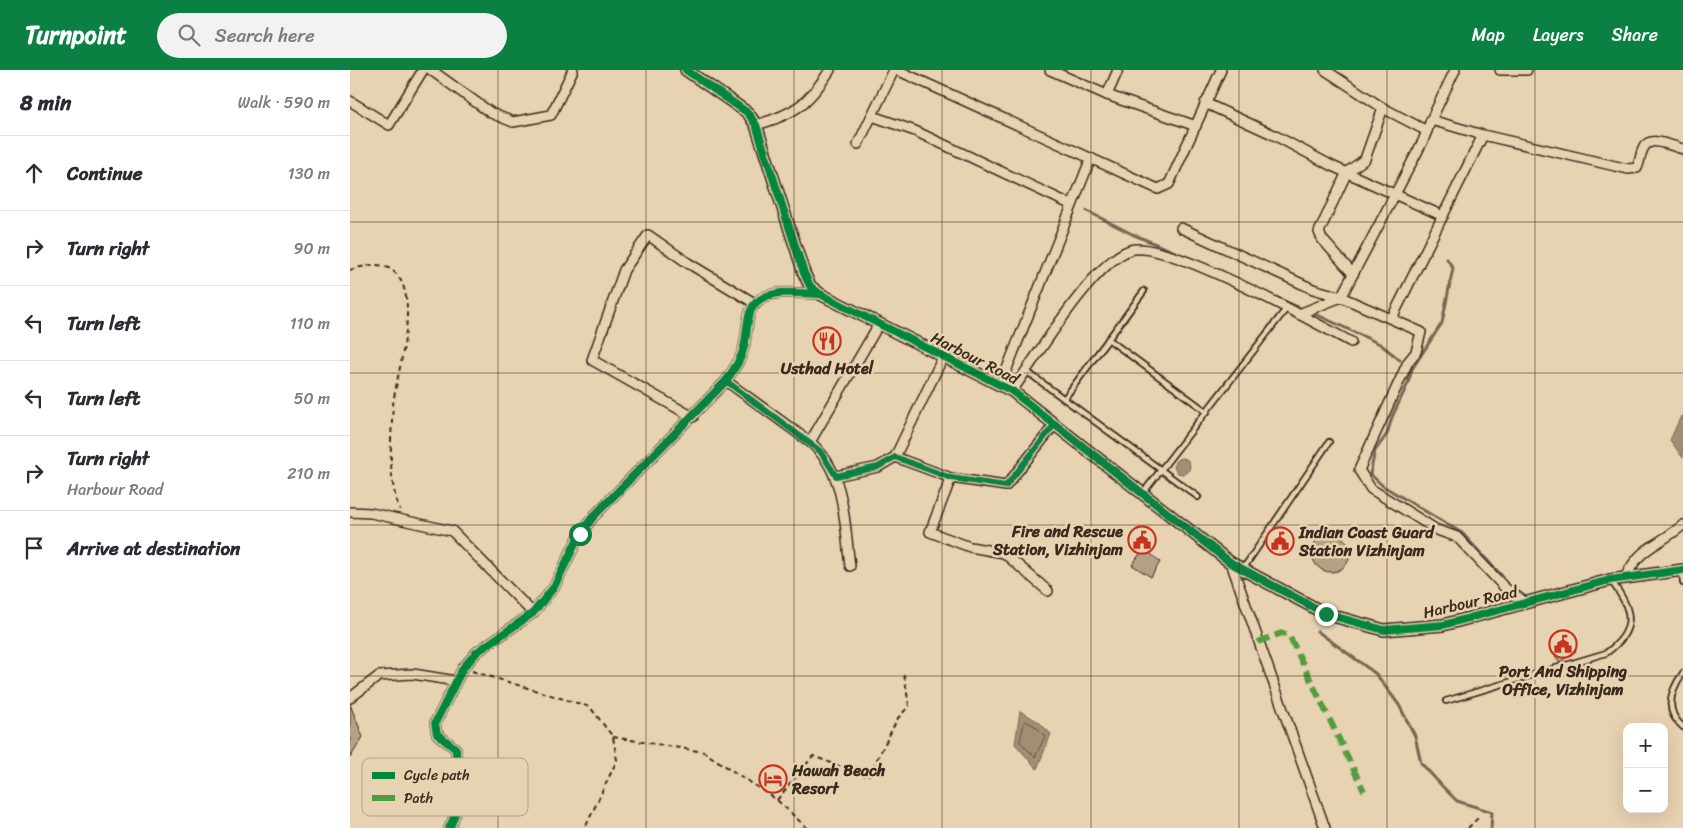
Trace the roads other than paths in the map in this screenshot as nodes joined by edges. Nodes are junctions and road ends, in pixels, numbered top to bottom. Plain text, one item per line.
1 (423, 70) edge
2 (431, 70) edge
3 (572, 70) edge
4 (686, 70) edge
5 (830, 70) edge
6 (896, 70) edge
7 (1050, 70) edge
8 (1118, 70) edge
9 (1221, 70) edge
10 (1324, 70) edge
11 (1455, 70) edge
12 (1500, 70) edge
13 (1527, 70) edge
14 (1107, 95) junction
15 (350, 101) edge
16 (1206, 103) junction
17 (1382, 108) junction
18 (872, 116) junction
19 (1431, 120) junction
20 (756, 125) junction
21 (1196, 126) junction
22 (1427, 130) junction
23 (1484, 136) junction
24 (858, 144) dead end
25 (1683, 149) edge
26 (1091, 158) junction
27 (1347, 172) junction
28 (1395, 194) junction
29 (1072, 205) junction
30 (1443, 216) junction
31 (1181, 228) dead end
32 (1353, 274) junction
33 (1144, 291) dead end
34 (820, 294) junction
35 (1341, 297) junction
36 (756, 304) junction
37 (1286, 309) junction
38 (1299, 314) junction
39 (1392, 318) junction
40 (879, 324) junction
41 (1108, 339) junction
42 (1351, 342) dead end
43 (943, 357) junction
44 (1026, 371) junction
45 (726, 381) junction
46 (1000, 386) junction
47 (1012, 391) junction
48 (1064, 399) junction
49 (1207, 412) junction
50 (693, 417) junction
51 (1055, 424) junction
52 (810, 442) junction
53 (1329, 442) dead end
54 (895, 457) junction
55 (1160, 470) junction
56 (836, 476) junction
57 (951, 478) junction
58 (1143, 493) junction
59 (1198, 497) dead end
60 (350, 512) edge
61 (1683, 524) edge
62 (1231, 563) junction
63 (850, 566) dead end
64 (1243, 569) junction
65 (1683, 570) edge
66 (1625, 578) junction
67 (1610, 580) junction
68 (1683, 583) edge
69 (1048, 591) dead end
70 (1526, 603) junction
71 (533, 613) junction
72 (1683, 673) edge
73 (456, 681) junction
74 (350, 698) edge
75 (1446, 701) dead end
76 (1683, 727) edge
77 (456, 758) edge
78 (455, 816) edge
79 (449, 828) edge
80 (1325, 828) edge

1 - 15 street
2 - 3 street
4 - 20 street, Harbour Road
5 - 20 street
6 - 18 street
6 - 26 street
7 - 14 street
8 - 14 street
9 - 16 street
10 - 17 street
11 - 19 street
12 - 13 street
14 - 21 street
16 - 21 street
16 - 27 street
17 - 22 street
17 - 27 street
18 - 24 street
18 - 29 street
19 - 22 street
19 - 23 street
20 - 34 street, Harbour Road
21 - 26 street
22 - 28 street
23 - 25 street
23 - 30 street
26 - 29 street
27 - 28 street
27 - 32 street
28 - 30 street
28 - 32 street
29 - 46 street
30 - 39 street
31 - 35 street
32 - 35 street
33 - 41 lane
34 - 36 street
34 - 40 street, Harbour Road
35 - 38 street
35 - 39 street
36 - 45 street
36 - 50 street
37 - 38 street
37 - 44 street
37 - 49 lane
38 - 42 street
39 - 70 street
40 - 43 street, Harbour Road
40 - 52 street
41 - 48 lane
41 - 49 lane
43 - 46 street, Harbour Road
43 - 54 street
44 - 47 street
44 - 48 lane
45 - 50 street
45 - 52 street
46 - 47 street, Harbour Road
47 - 51 street, Harbour Road
48 - 55 lane
49 - 55 lane
50 - 71 street
51 - 57 street
51 - 58 street, Harbour Road
52 - 56 street
53 - 64 lane
54 - 56 street
54 - 57 street
55 - 58 lane
55 - 59 lane
56 - 63 street
57 - 69 street
58 - 62 street, Harbour Road
60 - 71 street
61 - 66 street
62 - 64 street, Harbour Road
62 - 80 street
64 - 70 street, Harbour Road
65 - 66 street, Harbour Road
65 - 68 lane
66 - 67 street, Harbour Road
67 - 70 street, Harbour Road
67 - 75 lane
71 - 73 street
72 - 76 lane
73 - 74 street
73 - 77 street
78 - 79 street

